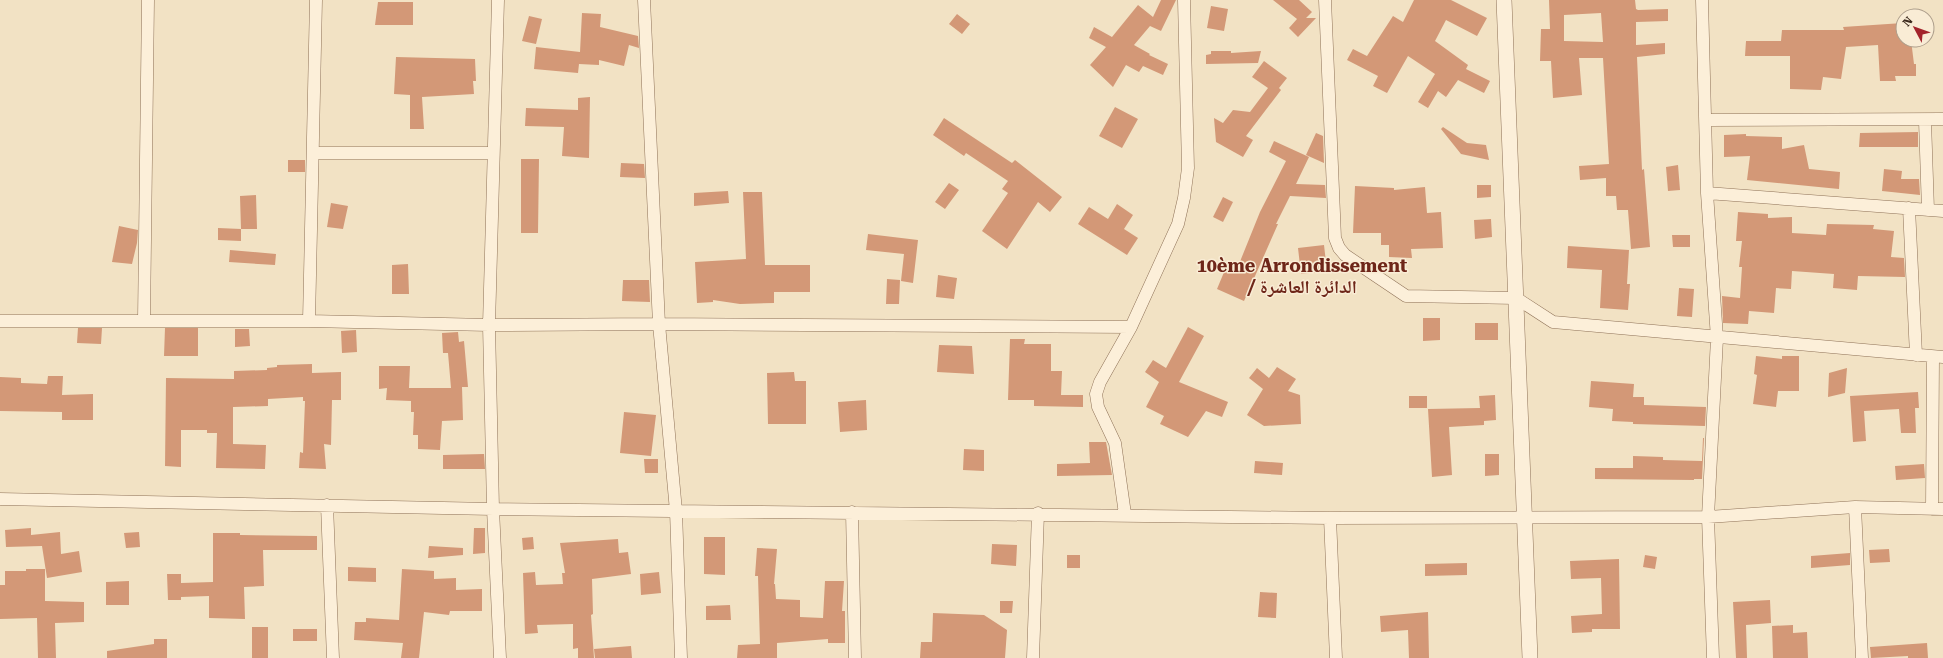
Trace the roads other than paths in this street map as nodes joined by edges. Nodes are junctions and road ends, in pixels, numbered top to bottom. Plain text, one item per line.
1 (148, 0) edge
2 (316, 0) edge
3 (498, 0) edge
4 (644, 0) edge
5 (1184, 0) edge
6 (1325, 0) edge
7 (1504, 0) edge
8 (1702, 0) edge
9 (1943, 119) edge
10 (1706, 120) junction
11 (1925, 120) junction
12 (314, 153) junction
13 (493, 153) junction
14 (1707, 193) junction
15 (1909, 208) junction
16 (1928, 210) junction
17 (1943, 211) edge
18 (1516, 298) junction
19 (144, 320) junction
20 (0, 321) edge
21 (309, 321) junction
22 (659, 324) junction
23 (489, 325) junction
24 (1131, 328) junction
25 (1717, 338) junction
26 (1916, 355) junction
27 (1938, 357) edge
28 (0, 499) edge
29 (327, 505) junction
30 (1855, 507) junction
31 (493, 509) junction
32 (1938, 509) edge
33 (676, 511) junction
34 (852, 512) junction
35 (1038, 513) junction
36 (1125, 514) junction
37 (1708, 517) junction
38 (1330, 518) junction
39 (1524, 518) junction
40 (333, 658) edge
41 (500, 658) edge
42 (681, 658) edge
43 (855, 658) edge
44 (1033, 658) edge
45 (1336, 658) edge
46 (1530, 658) edge
47 (1713, 658) edge
48 (1862, 658) edge

1 - 19 street
2 - 12 street
3 - 13 street
4 - 22 street
5 - 24 street
6 - 18 street
7 - 18 street
8 - 10 street
9 - 11 street
10 - 11 street
10 - 14 street
11 - 16 street
12 - 13 street
12 - 21 street
13 - 23 street
14 - 15 street
14 - 25 street
15 - 16 street
15 - 26 street
16 - 17 street
18 - 25 street
18 - 39 street
19 - 20 street
19 - 21 street
21 - 23 street
22 - 23 street
22 - 24 street
22 - 33 street
23 - 31 street
24 - 36 street
25 - 26 street
25 - 37 street
26 - 27 street
27 - 32 street
28 - 29 street
29 - 31 street
29 - 40 street
30 - 32 street
30 - 37 street
30 - 48 street
31 - 33 street
31 - 41 street
33 - 34 street
33 - 42 street
34 - 35 street
34 - 43 street
35 - 36 street
35 - 44 street
36 - 38 street
37 - 39 street
37 - 47 street
38 - 39 street
38 - 45 street
39 - 46 street

